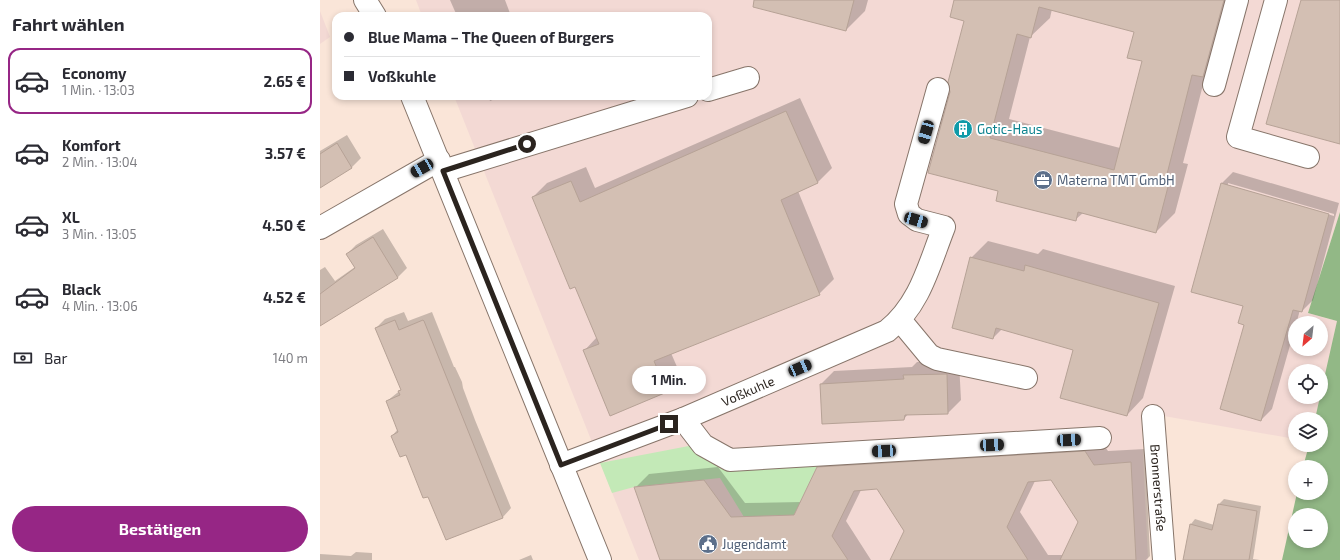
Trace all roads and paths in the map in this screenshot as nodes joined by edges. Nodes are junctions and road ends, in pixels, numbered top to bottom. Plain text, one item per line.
1 (365, 0) edge
2 (374, 0) edge
3 (1236, 0) edge
4 (1276, 0) edge
5 (372, 12) edge
6 (378, 12) edge
7 (748, 78) dead end
8 (1214, 85) dead end
9 (712, 89) edge
10 (938, 89) dead end
11 (414, 100) edge
12 (673, 100) edge
13 (1308, 157) dead end
14 (441, 166) junction
15 (320, 228) edge
16 (900, 320) junction
17 (1026, 378) dead end
18 (1153, 416) dead end
19 (683, 419) junction
20 (1100, 438) dead end
21 (561, 465) junction
22 (600, 560) edge
23 (1164, 560) edge

1 - 5 street
2 - 6 street
3 - 8 street
4 - 13 street
7 - 9 street
10 - 16 street, Voßkuhle
11 - 14 street
12 - 14 street
14 - 15 street
14 - 21 street
16 - 17 street
16 - 19 street, Voßkuhle
18 - 23 street, Bronnerstraße
19 - 20 street
19 - 21 street, Voßkuhle
21 - 22 street

